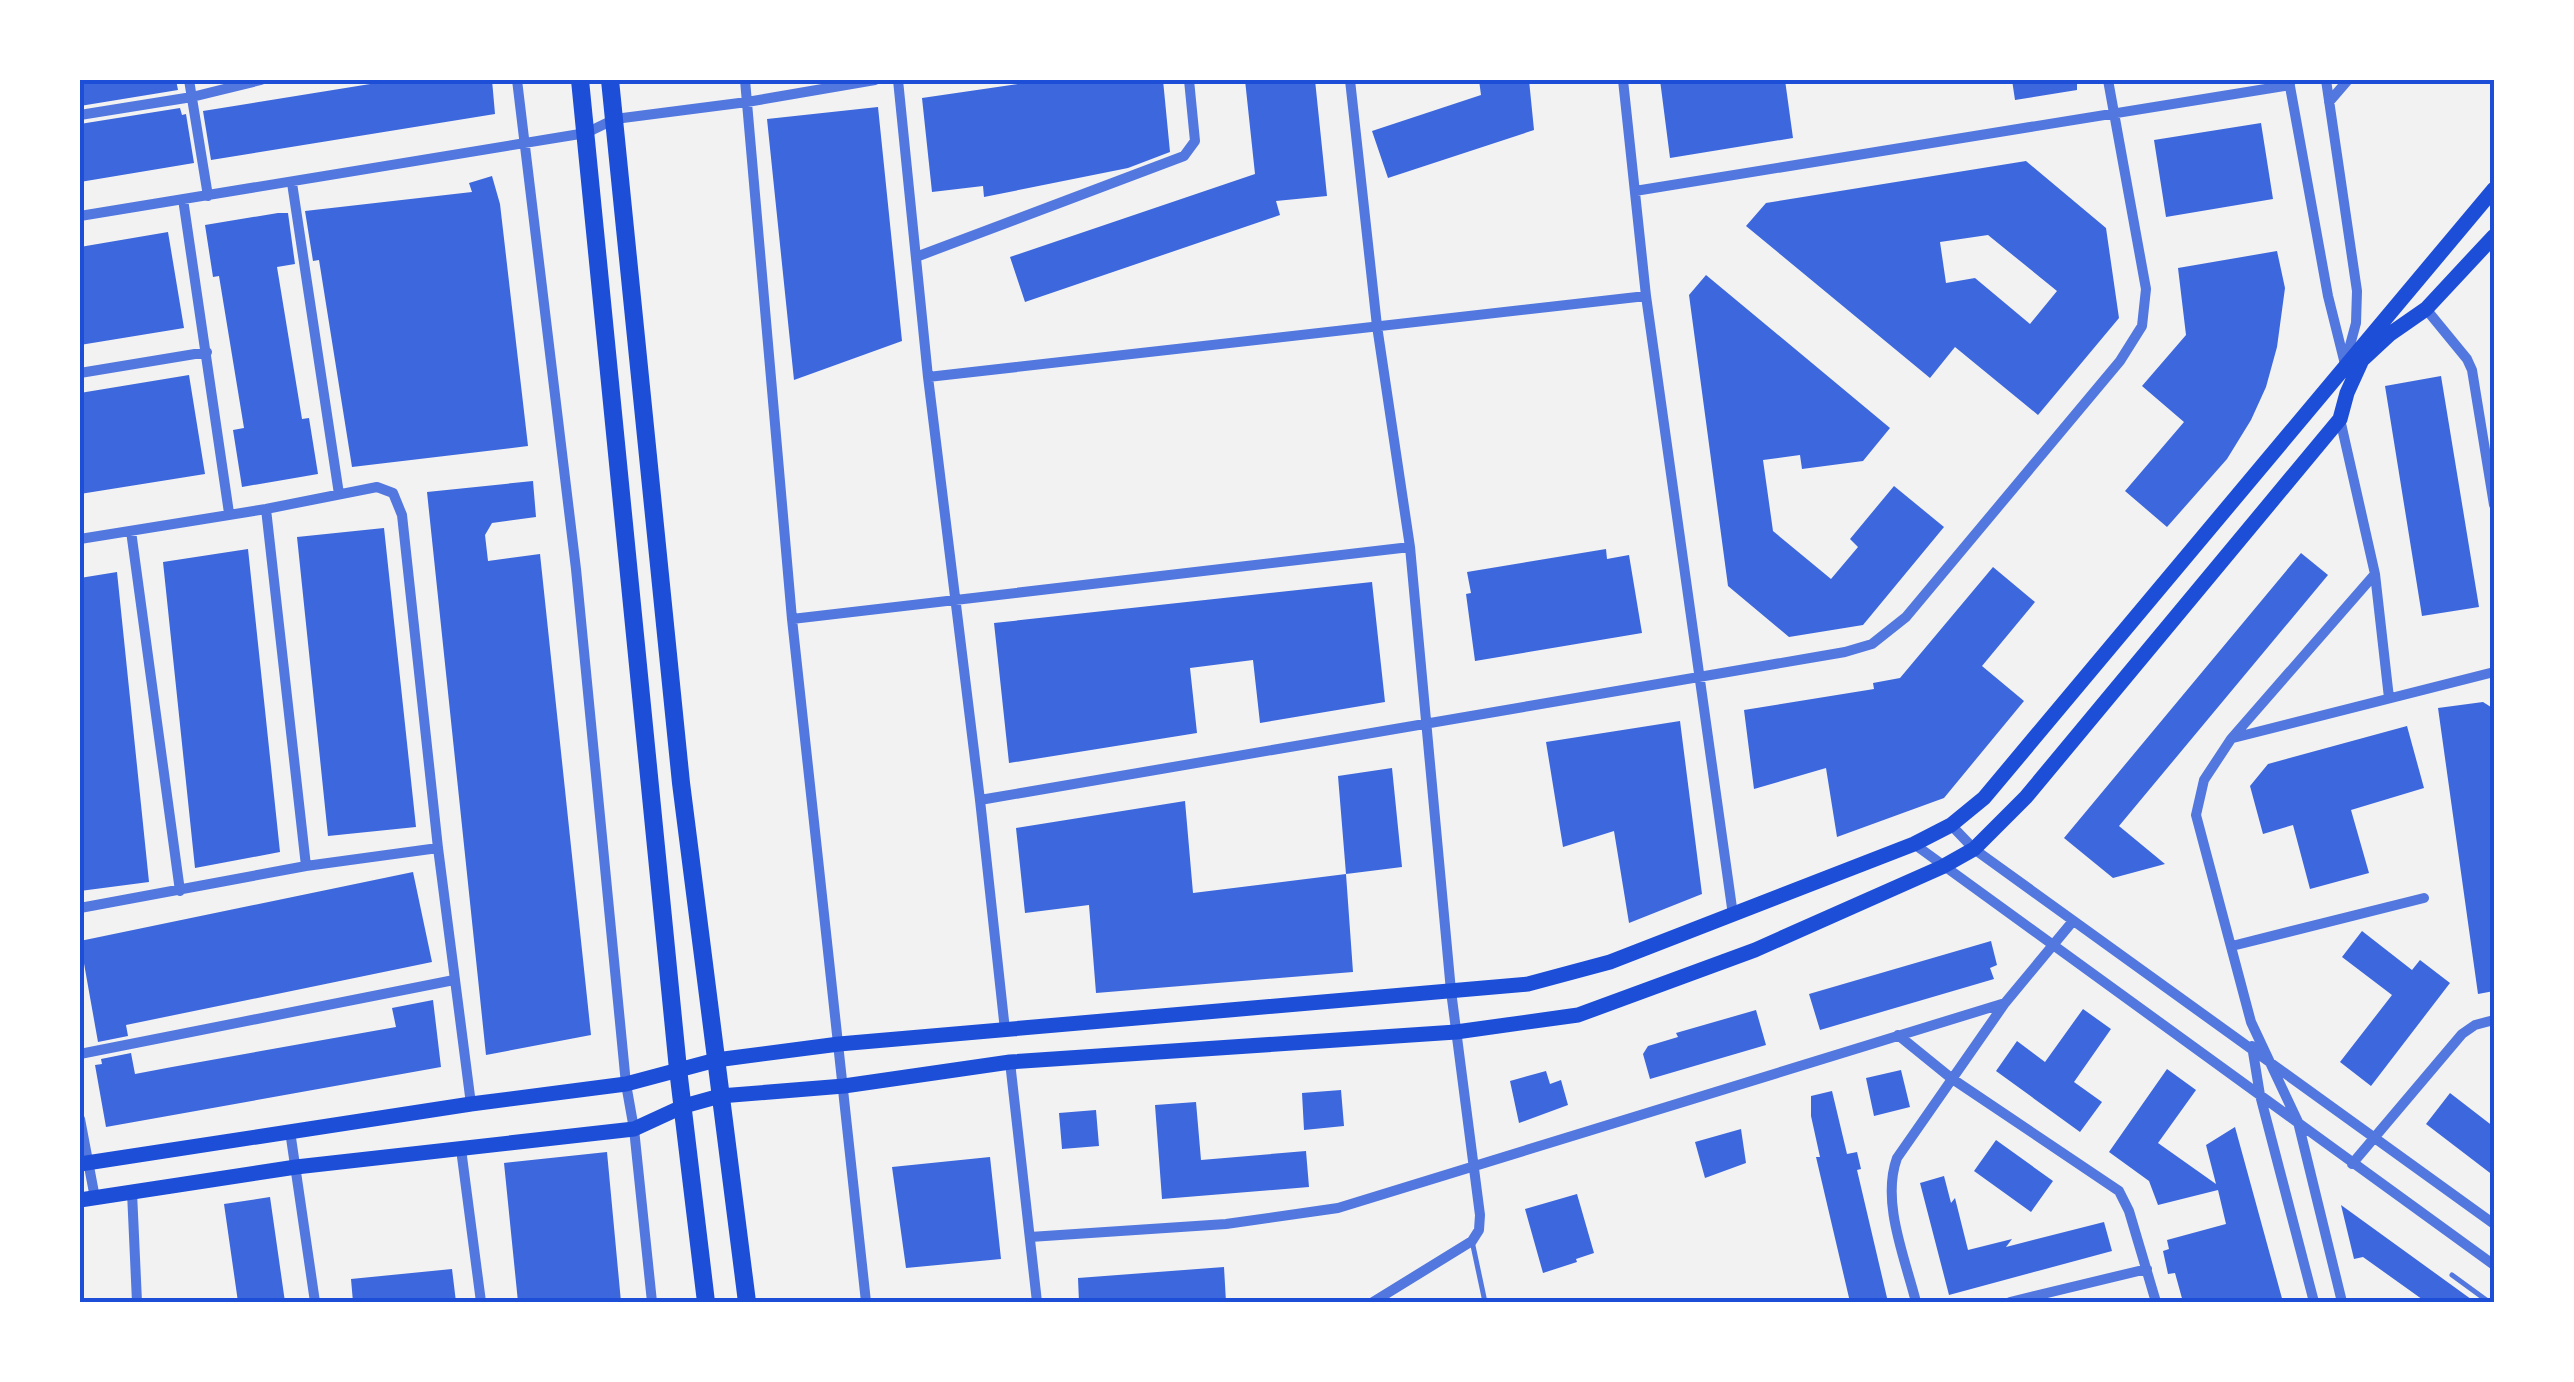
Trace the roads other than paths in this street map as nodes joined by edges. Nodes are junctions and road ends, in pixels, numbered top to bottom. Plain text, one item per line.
1 (190, 80) edge
2 (261, 80) edge
3 (516, 80) edge
4 (580, 80) edge
5 (610, 80) edge
6 (744, 80) edge
7 (875, 80) edge
8 (898, 80) edge
9 (1189, 80) edge
10 (1350, 80) edge
11 (1623, 80) edge
12 (2108, 80) edge
13 (2326, 80) edge
14 (2348, 80) edge
15 (2290, 83) edge
16 (192, 97) junction
17 (747, 102) junction
18 (2329, 102) junction
19 (2114, 111) junction
20 (80, 116) edge
21 (615, 118) junction
22 (586, 134) junction
23 (523, 144) junction
24 (292, 183) junction
25 (2494, 189) edge
26 (1635, 191) junction
27 (208, 196) junction
28 (183, 199) junction
29 (80, 216) edge
30 (2494, 236) edge
31 (2494, 253) edge
32 (916, 257) junction
33 (2474, 259) junction
34 (1646, 296) junction
35 (2426, 309) junction
36 (1378, 326) junction
37 (208, 352) junction
38 (2344, 364) junction
39 (80, 373) edge
40 (928, 377) junction
41 (2340, 418) junction
42 (2489, 438) edge
43 (339, 494) junction
44 (2494, 505) edge
45 (266, 509) junction
46 (229, 514) junction
47 (131, 531) junction
48 (80, 539) edge
49 (1410, 547) junction
50 (2375, 574) junction
51 (953, 598) junction
52 (792, 619) junction
53 (2494, 672) edge
54 (1701, 678) junction
55 (2389, 698) junction
56 (1428, 722) junction
57 (2232, 739) junction
58 (980, 800) junction
59 (1951, 825) junction
60 (1914, 844) junction
61 (438, 848) junction
62 (1974, 849) junction
63 (306, 866) junction
64 (1942, 867) junction
65 (180, 891) junction
66 (2424, 898) dead end
67 (80, 908) edge
68 (1734, 915) junction
69 (2073, 920) junction
70 (2052, 946) junction
71 (2232, 946) junction
72 (454, 980) junction
73 (1451, 992) junction
74 (2005, 1003) junction
75 (2494, 1020) edge
76 (2252, 1022) junction
77 (1005, 1030) junction
78 (1456, 1032) junction
79 (1898, 1036) junction
80 (839, 1044) junction
81 (2252, 1046) junction
82 (80, 1054) edge
83 (716, 1060) junction
84 (1010, 1062) junction
85 (2275, 1066) junction
86 (678, 1069) junction
87 (1951, 1078) junction
88 (626, 1084) junction
89 (844, 1086) junction
90 (2260, 1095) junction
91 (720, 1096) junction
92 (471, 1104) junction
93 (684, 1106) junction
94 (80, 1119) edge
95 (2298, 1122) junction
96 (634, 1129) junction
97 (290, 1131) junction
98 (2374, 1135) junction
99 (461, 1149) junction
100 (83, 1164) edge
101 (2352, 1164) junction
102 (296, 1167) junction
103 (1475, 1168) junction
104 (132, 1192) junction
105 (87, 1199) edge
106 (2494, 1224) edge
107 (1030, 1237) junction
108 (1472, 1241) junction
109 (2494, 1264) edge
110 (2147, 1269) junction
111 (2452, 1274) dead end
112 (137, 1302) edge
113 (315, 1302) edge
114 (481, 1302) edge
115 (652, 1302) edge
116 (706, 1302) edge
117 (747, 1302) edge
118 (866, 1302) edge
119 (1038, 1302) edge
120 (1373, 1302) edge
121 (1486, 1302) edge
122 (1916, 1302) edge
123 (2010, 1302) edge
124 (2156, 1302) edge
125 (2314, 1302) edge
126 (2342, 1302) edge
127 (2490, 1302) edge

1 - 16 street
2 - 16 street
3 - 23 street
4 - 22 highway
5 - 21 highway
6 - 17 street
7 - 17 street
8 - 32 street
9 - 32 street
10 - 36 street
11 - 26 street
12 - 19 street
13 - 18 street
14 - 18 street
15 - 19 street
15 - 38 street
16 - 20 street
16 - 27 street
17 - 21 street
17 - 52 street
18 - 38 street
19 - 26 street
19 - 54 street
21 - 22 street
21 - 83 highway
22 - 23 street
22 - 86 highway
23 - 24 street
23 - 88 street
24 - 27 street
24 - 43 street
25 - 38 main road
26 - 34 street
27 - 28 street
28 - 29 street
28 - 37 street
30 - 33 main road
31 - 33 lane
32 - 40 street
33 - 35 main road
34 - 36 street
34 - 54 street
35 - 41 main road
35 - 42 street
36 - 40 street
36 - 49 street
37 - 39 street
37 - 46 street
38 - 41 street
38 - 59 main road
40 - 51 street
41 - 50 street
41 - 62 main road
42 - 44 street
43 - 45 street
43 - 61 street
45 - 46 street
45 - 63 street
46 - 47 street
47 - 48 street
47 - 65 street
49 - 51 street
49 - 56 street
50 - 55 street
50 - 57 street
51 - 52 street
51 - 58 street
52 - 80 street
53 - 55 street
54 - 56 street
54 - 68 street
55 - 57 street
56 - 58 street
56 - 73 street
57 - 71 street
58 - 77 street
59 - 60 main road
59 - 62 street
60 - 64 street
60 - 68 main road
61 - 63 street
61 - 72 street
62 - 64 main road
62 - 69 street
63 - 65 street
64 - 70 street
64 - 78 main road
65 - 67 street
66 - 71 street
68 - 73 main road
69 - 70 street
69 - 81 street
70 - 74 street
70 - 90 street
71 - 76 street
72 - 82 street
72 - 92 street
73 - 77 main road
73 - 78 street
74 - 79 street
74 - 87 street
75 - 98 street
76 - 81 street
76 - 85 street
77 - 80 main road
78 - 84 main road
78 - 103 street
79 - 87 street
79 - 103 street
80 - 83 main road
80 - 89 street
81 - 85 street
81 - 90 street
83 - 86 main road
83 - 91 highway
84 - 89 main road
84 - 107 street
85 - 95 street
85 - 98 street
86 - 88 main road
86 - 93 highway
87 - 110 street
87 - 122 street
88 - 92 main road
88 - 96 street
89 - 91 main road
89 - 118 street
90 - 95 street
90 - 125 street
91 - 93 main road
91 - 117 highway
92 - 97 main road
93 - 96 main road
93 - 116 highway
94 - 100 street
95 - 101 street
95 - 126 street
96 - 99 main road
96 - 115 street
97 - 100 main road
97 - 102 street
98 - 101 street
98 - 106 street
99 - 102 main road
99 - 114 street
100 - 105 street
101 - 109 street
102 - 104 main road
102 - 113 street
103 - 107 street
103 - 108 street
104 - 105 main road
104 - 112 street
107 - 119 street
108 - 120 street
108 - 121 lane
110 - 123 street
110 - 124 street
111 - 127 lane

